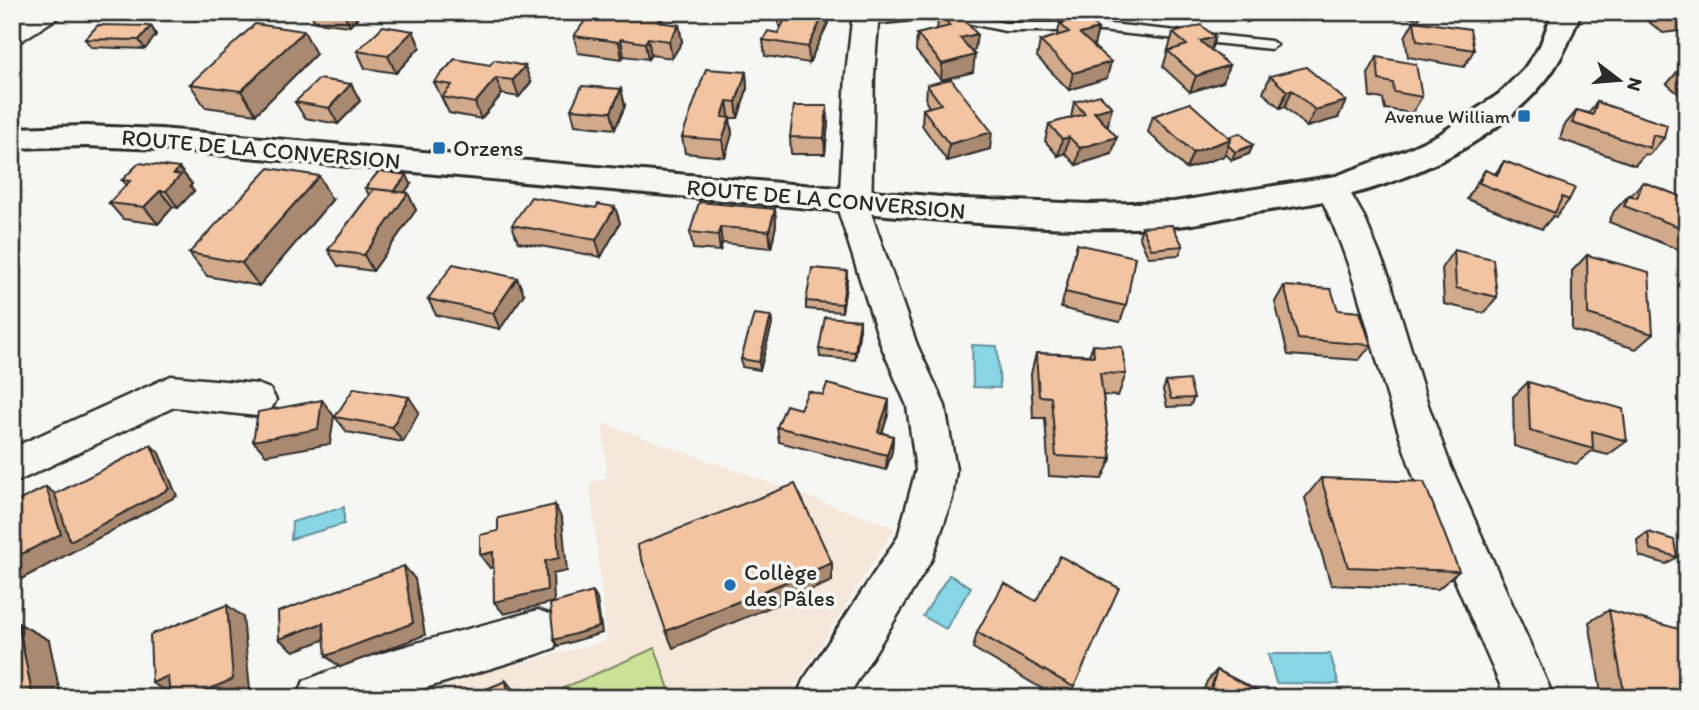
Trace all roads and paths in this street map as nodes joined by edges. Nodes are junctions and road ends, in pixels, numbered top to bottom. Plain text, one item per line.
1 (48, 12) edge
2 (1567, 12) edge
3 (865, 17) edge
4 (12, 35) edge
5 (1271, 45) dead end
6 (12, 138) edge
7 (1332, 188) junction
8 (853, 202) junction
9 (257, 400) dead end
10 (12, 467) edge
11 (538, 632) dead end
12 (321, 698) edge
13 (820, 698) edge
14 (1530, 698) edge

1 - 4 street
2 - 7 main road, ROUTE DE LA CONVERSION
3 - 5 lane
3 - 8 street
6 - 8 main road, ROUTE DE LA CONVERSION
7 - 8 main road, ROUTE DE LA CONVERSION
7 - 14 street
8 - 13 street
9 - 10 street
11 - 12 street

